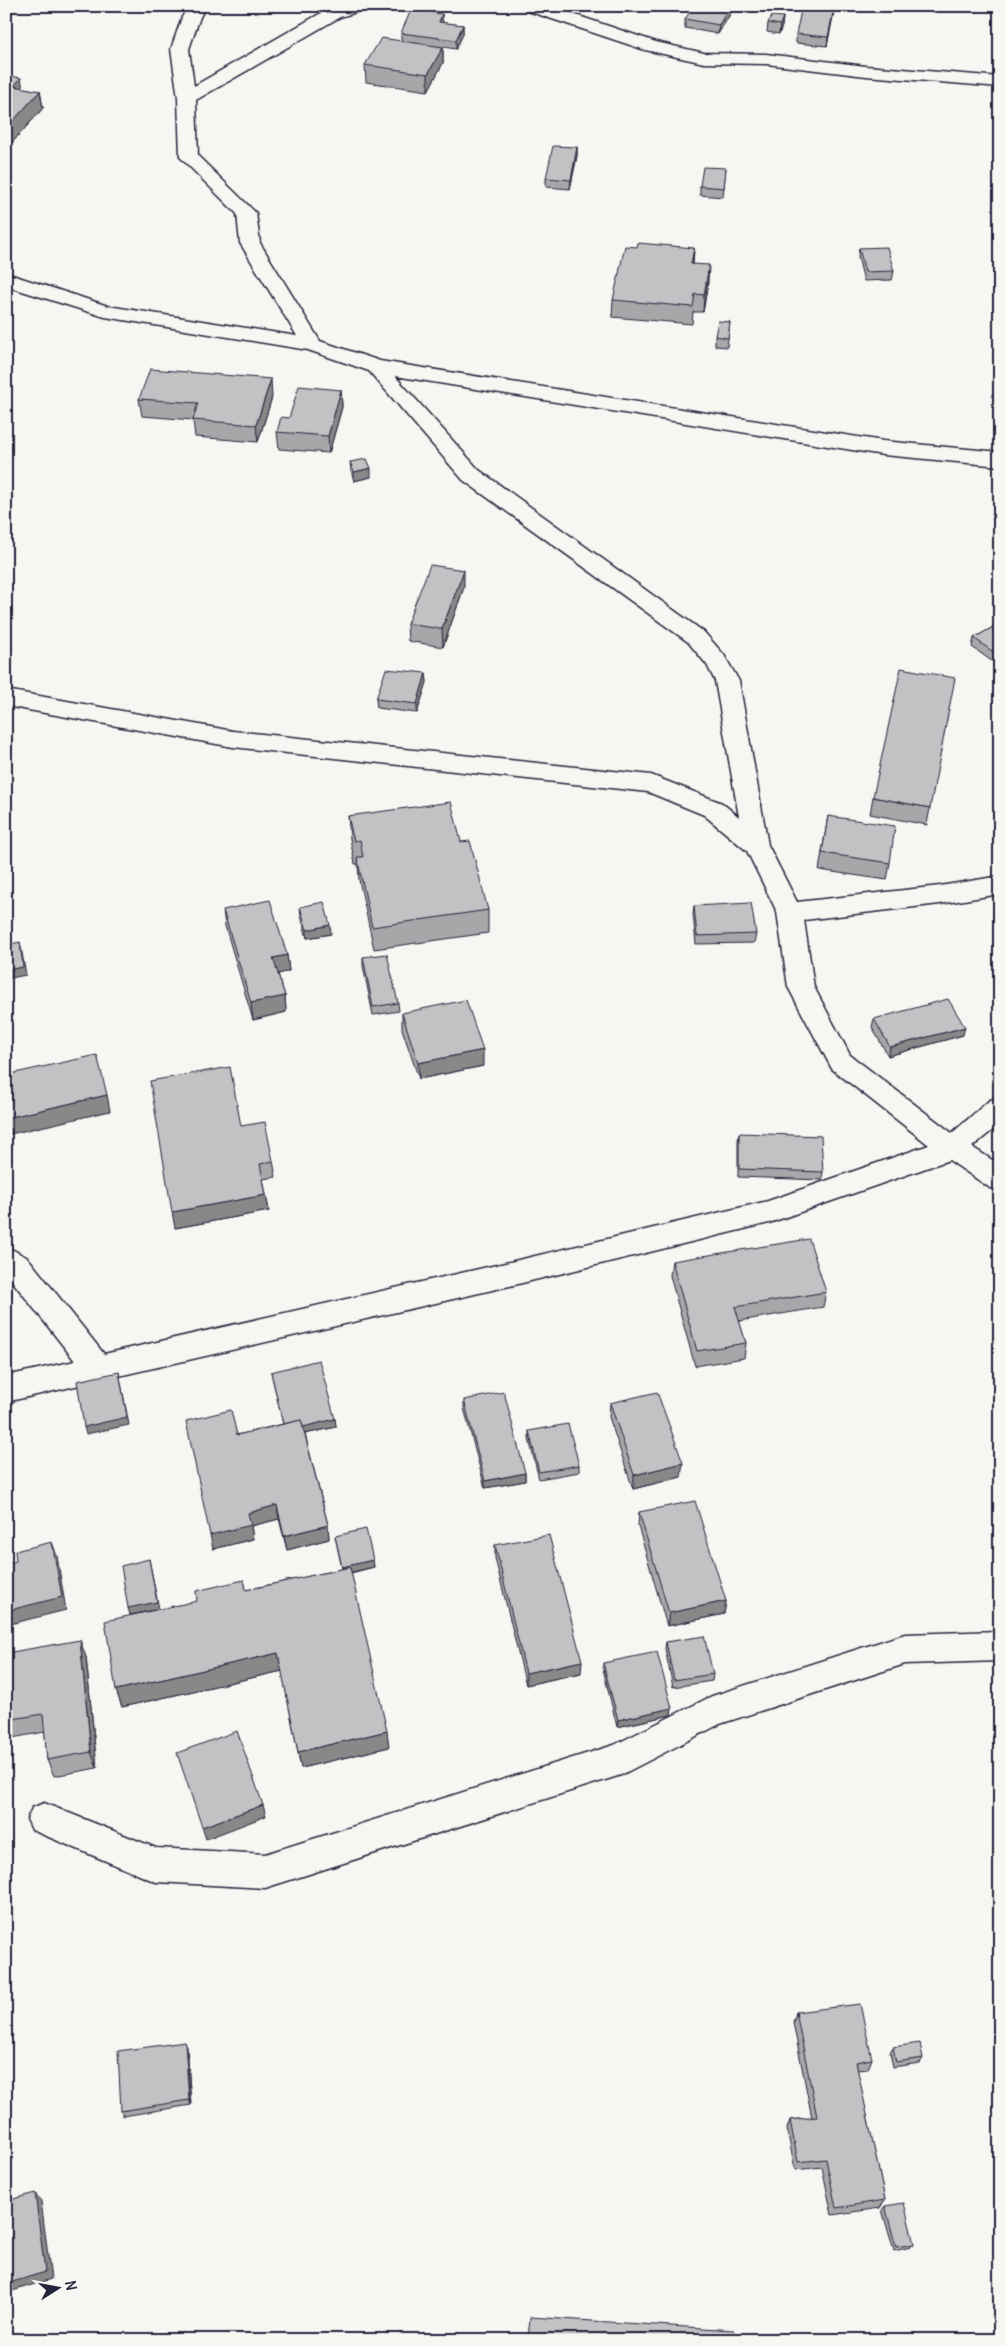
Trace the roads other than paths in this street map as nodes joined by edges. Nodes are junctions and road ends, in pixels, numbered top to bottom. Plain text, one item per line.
1 (198, 6) edge
2 (357, 6) edge
3 (531, 6) edge
4 (1000, 82) edge
5 (187, 98) junction
6 (6, 278) edge
7 (312, 345) junction
8 (376, 367) junction
9 (1000, 459) edge
10 (6, 698) edge
11 (756, 845) junction
12 (1000, 885) edge
13 (790, 912) junction
14 (1000, 1108) edge
15 (952, 1148) junction
16 (1000, 1180) edge
17 (6, 1258) edge
18 (98, 1368) junction
19 (6, 1389) edge
20 (1000, 1646) edge
21 (44, 1819) dead end

1 - 5 street
2 - 5 street
3 - 4 street
5 - 7 street
6 - 7 street
7 - 8 street
8 - 9 street
8 - 11 street
10 - 11 street
11 - 13 street
12 - 13 street
13 - 15 street
14 - 15 street
15 - 16 street
15 - 18 street
17 - 18 street
18 - 19 street
20 - 21 street

